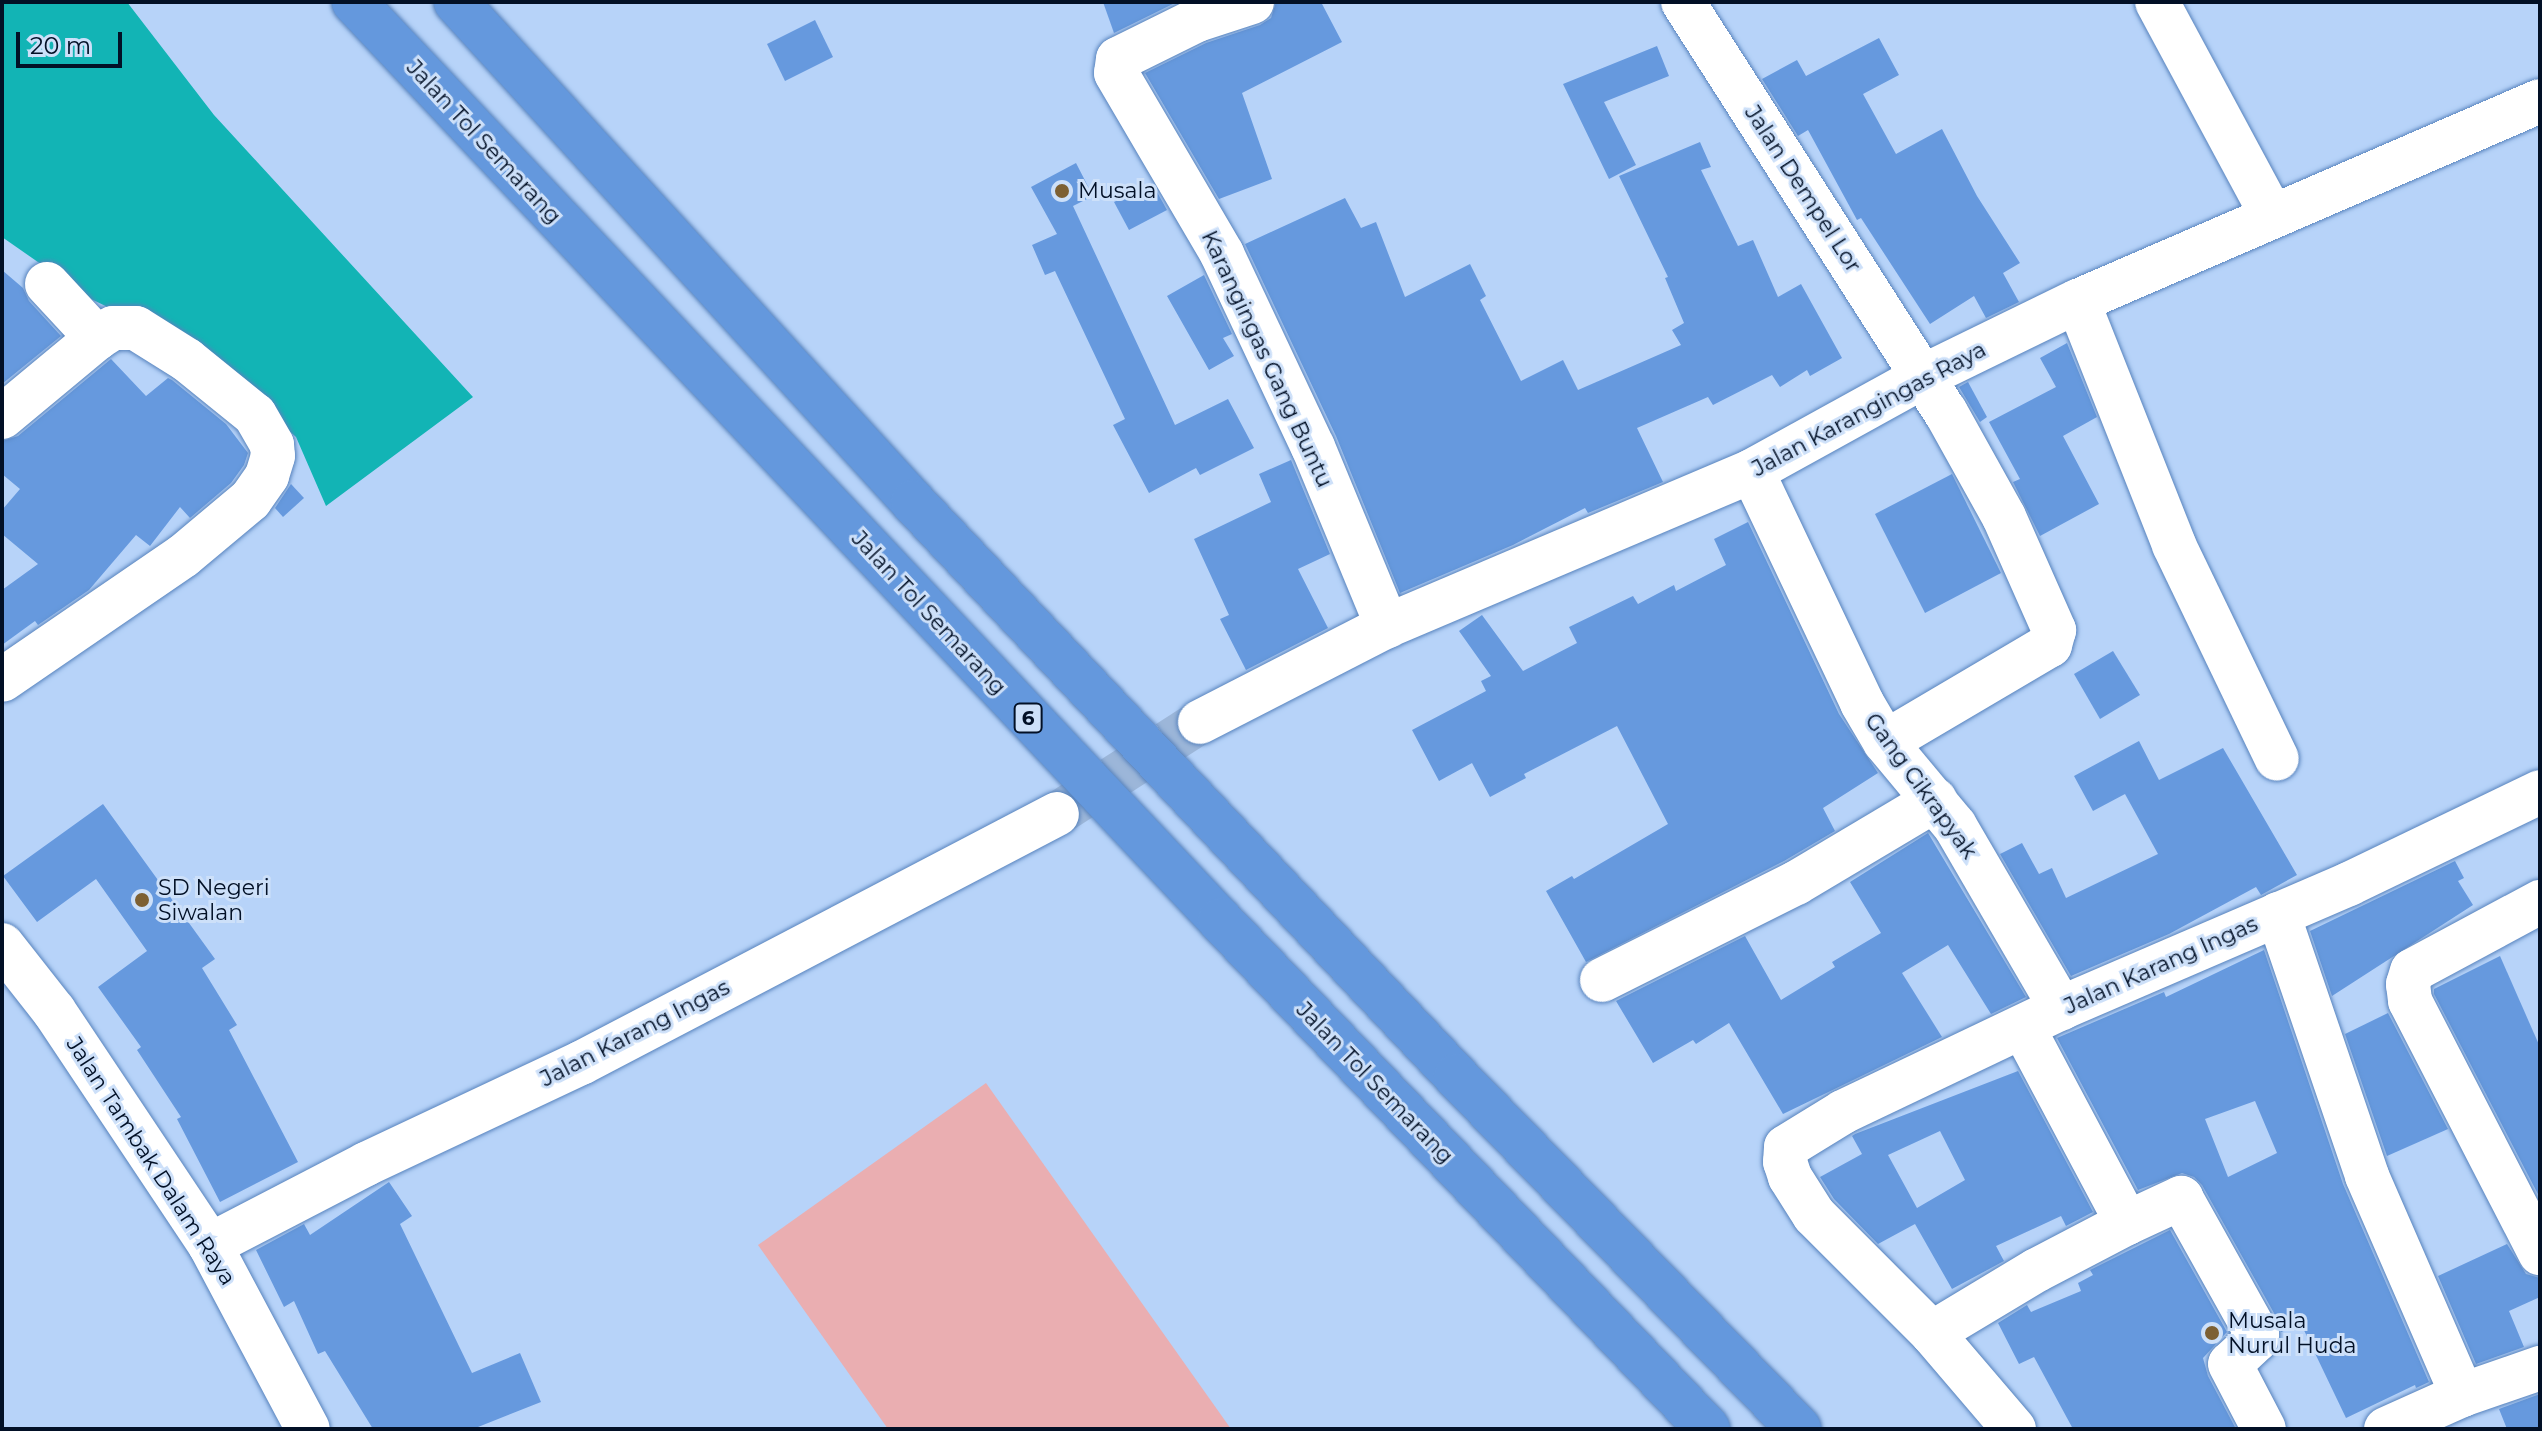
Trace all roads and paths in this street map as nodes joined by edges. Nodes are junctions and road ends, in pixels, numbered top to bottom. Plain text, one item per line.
1 (354, 2) edge
2 (456, 2) edge
3 (1252, 2) edge
4 (1683, 2) edge
5 (2157, 2) edge
6 (2540, 101) edge
7 (2272, 216) junction
8 (47, 284) dead end
9 (2078, 302) junction
10 (97, 338) junction
11 (1924, 376) junction
12 (2, 417) edge
13 (1752, 471) junction
14 (1387, 626) junction
15 (2, 680) edge
16 (1200, 722) tunnel mouth
17 (1885, 742) junction
18 (2277, 759) dead end
19 (2540, 792) edge
20 (1935, 800) junction
21 (1057, 814) tunnel mouth
22 (2540, 902) edge
23 (2278, 914) junction
24 (2, 945) edge
25 (1602, 980) dead end
26 (2061, 1008) junction
27 (2023, 1027) junction
28 (2127, 1223) junction
29 (210, 1245) junction
30 (2540, 1253) edge
31 (1932, 1333) junction
32 (2540, 1368) edge
33 (2462, 1395) junction
34 (308, 1429) edge
35 (1708, 1429) edge
36 (1799, 1429) edge
37 (2014, 1429) edge
38 (2264, 1429) edge
39 (2386, 1429) edge

1 - 35 highway, Jalan Tol Semarang / 6
2 - 36 highway
3 - 14 street, Karangingas Gang Buntu
4 - 11 street, Jalan Dempel Lor
5 - 7 street
6 - 7 street, Jalan Karangingas Raya
7 - 9 street, Jalan Karangingas Raya
8 - 10 street
9 - 11 street, Jalan Karangingas Raya
9 - 18 street
10 - 12 street
10 - 15 street
11 - 13 street, Jalan Karangingas Raya
11 - 17 street, Jalan Dempel Lor
13 - 14 street, Jalan Karangingas Raya
13 - 17 street, Gang Cikrapyak
14 - 16 street, Jalan Karangingas Raya
17 - 20 street, Gang Cikrapyak
19 - 23 street, Jalan Karang Ingas
20 - 25 street
20 - 26 street, Gang Cikrapyak
21 - 29 street, Jalan Karang Ingas
22 - 30 street
23 - 26 street, Jalan Karang Ingas
23 - 33 street
24 - 29 street, Jalan Tambak Dalam Raya
26 - 27 street, Jalan Karang Ingas
27 - 28 street
27 - 31 street, Jalan Karang Ingas
28 - 31 street
28 - 38 street
29 - 34 street, Jalan Tambak Dalam Raya
31 - 37 street
32 - 33 street
33 - 39 street

